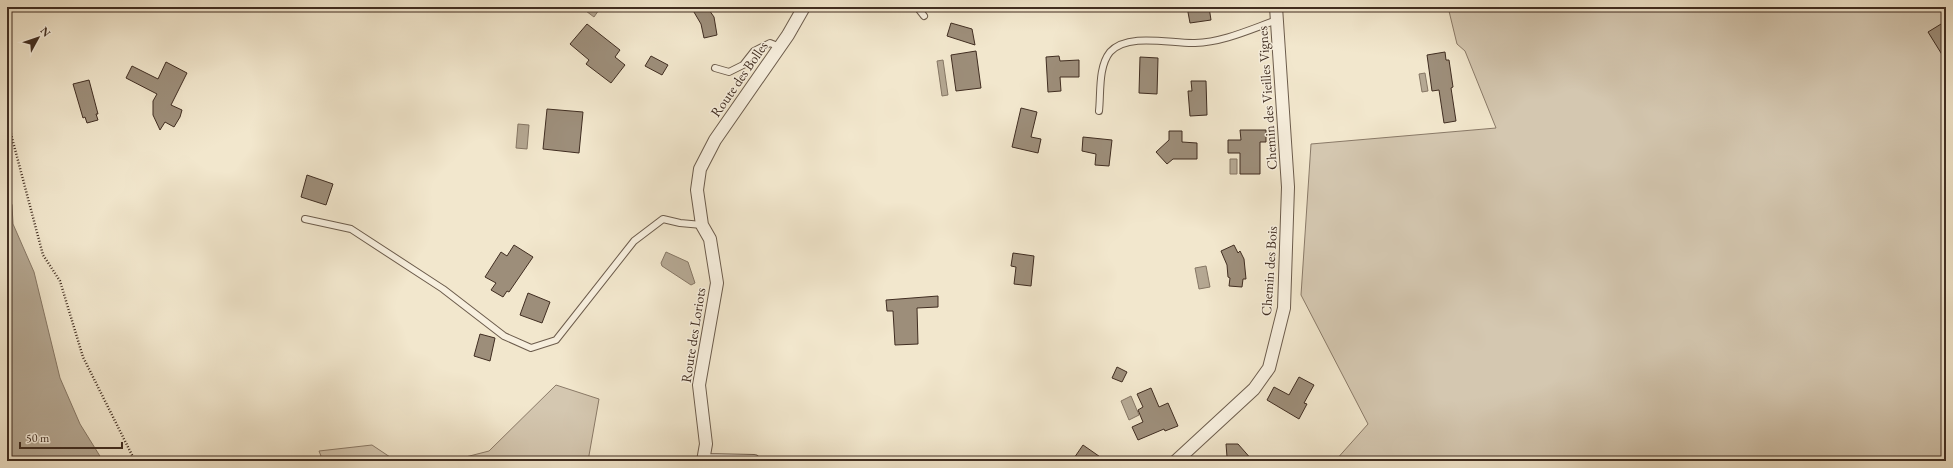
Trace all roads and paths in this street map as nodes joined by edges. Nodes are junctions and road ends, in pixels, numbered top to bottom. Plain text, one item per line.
1 (804, 7) edge
2 (917, 7) edge
3 (1276, 7) edge
4 (924, 16) dead end
5 (1277, 20) junction
6 (780, 47) junction
7 (715, 68) dead end
8 (1099, 111) dead end
9 (7, 119) edge
10 (700, 169) joint
11 (1288, 187) joint
12 (306, 219) dead end
13 (702, 225) junction
14 (704, 460) edge
15 (135, 461) edge
16 (754, 461) edge
17 (1176, 461) edge

1 - 6 street, Route des Bolles
2 - 4 lane
3 - 5 street, Chemin des Vieilles Vignes
5 - 8 lane
5 - 11 street, Chemin des Vieilles Vignes
6 - 7 lane
6 - 10 street, Route des Bolles
9 - 15 path
10 - 13 street, Route des Loriots
11 - 17 street, Chemin des Bois
12 - 13 lane
13 - 14 street, Route des Loriots
14 - 16 street

